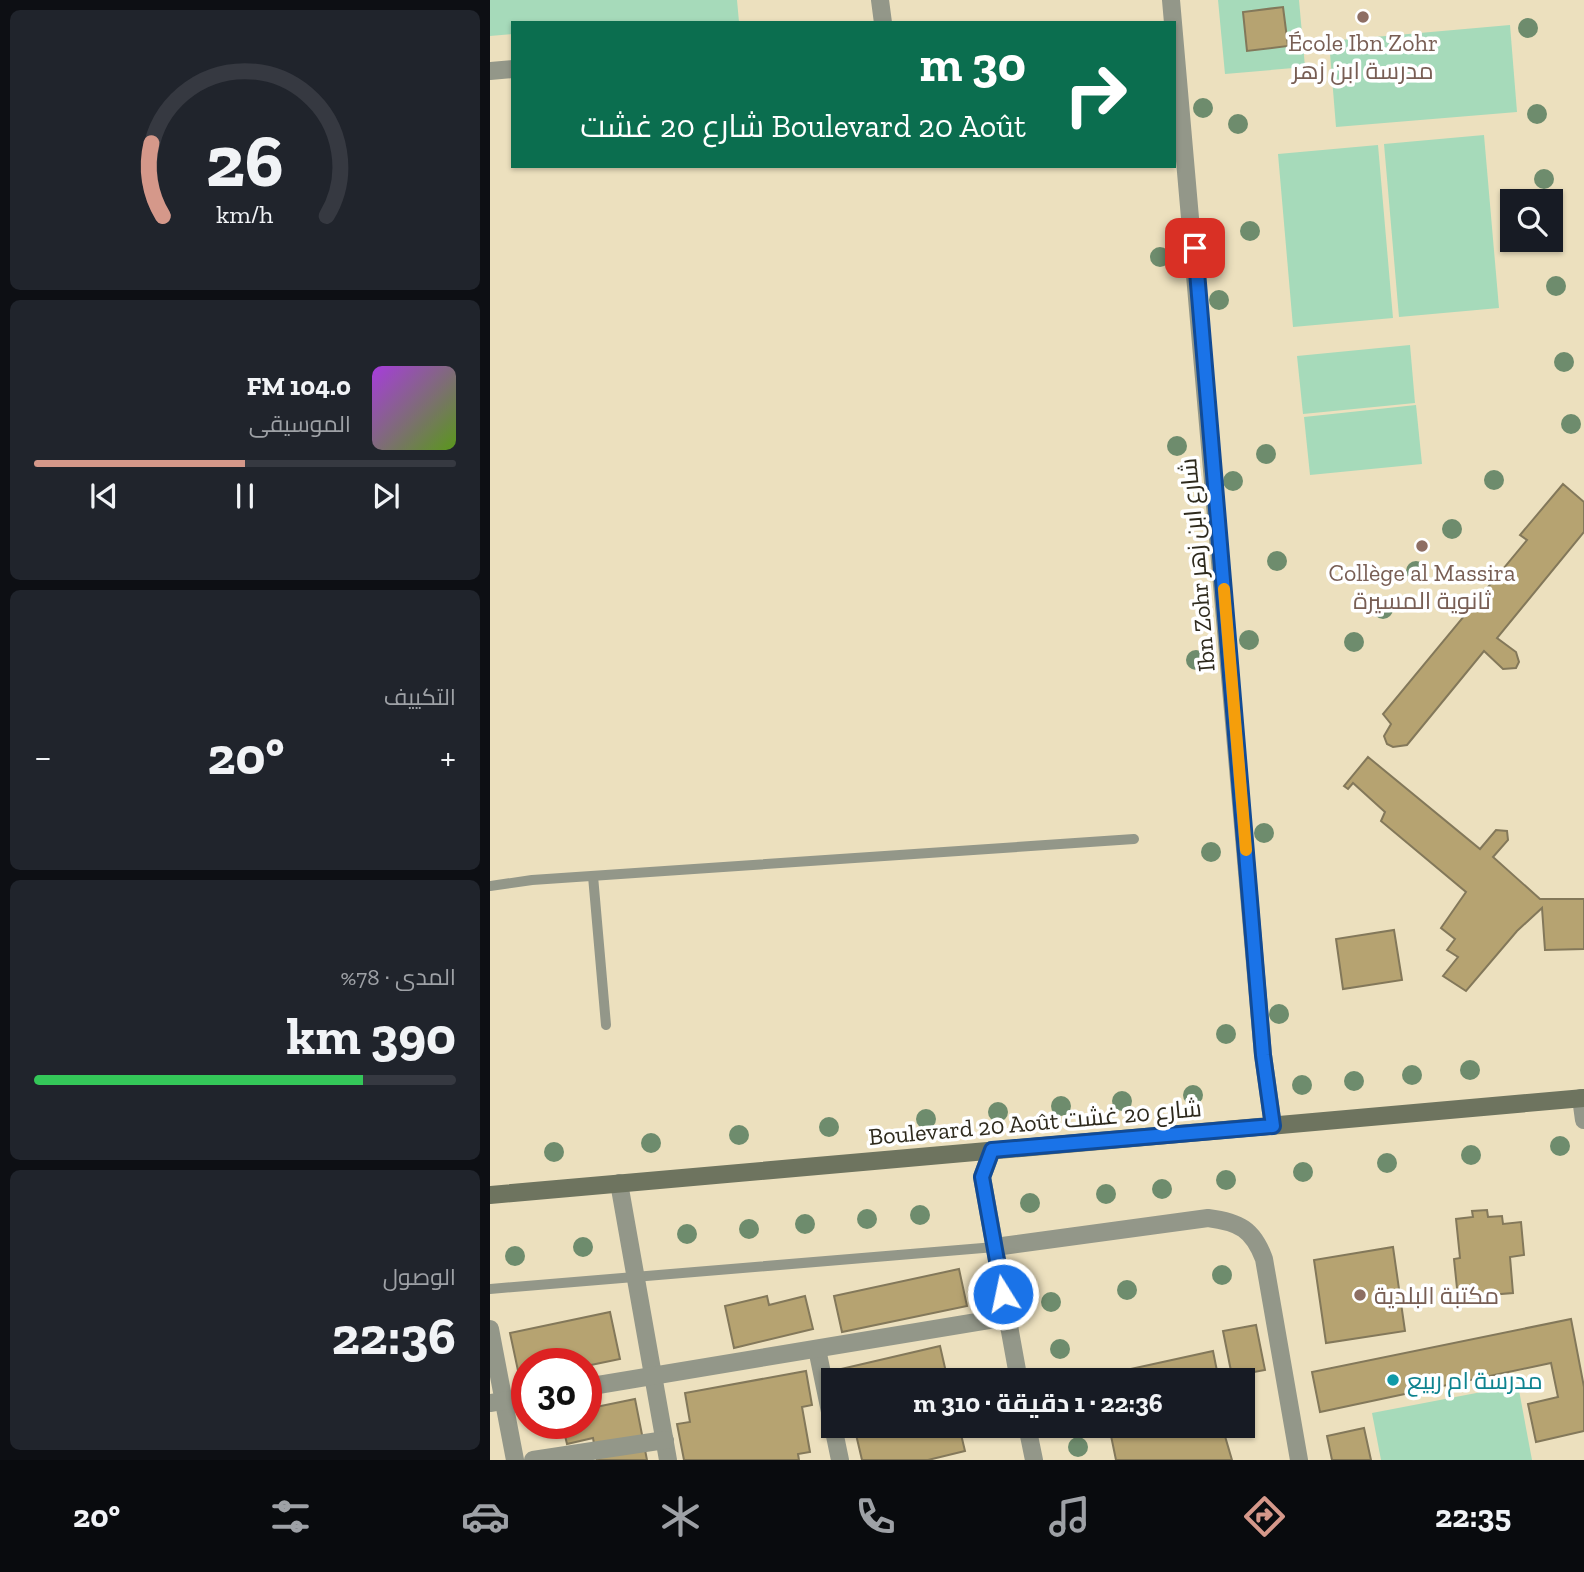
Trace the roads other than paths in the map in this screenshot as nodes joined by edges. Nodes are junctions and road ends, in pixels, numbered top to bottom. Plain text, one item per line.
1 (880, 0) edge
2 (1171, 0) edge
3 (883, 21) edge
4 (1174, 21) edge
5 (1176, 38) edge
6 (511, 69) edge
7 (490, 71) edge
8 (1134, 839) dead end
9 (593, 876) junction
10 (490, 886) edge
11 (607, 1026) dead end
12 (1582, 1098) edge
13 (1584, 1120) edge
14 (1273, 1126) junction
15 (992, 1150) junction
16 (619, 1183) junction
17 (490, 1195) edge
18 (995, 1247) junction
19 (636, 1277) junction
20 (490, 1289) edge
21 (1007, 1317) junction
22 (490, 1329) edge
23 (817, 1349) junction
24 (1017, 1368) edge
25 (653, 1376) junction
26 (602, 1384) edge
27 (497, 1402) edge
28 (1029, 1438) edge
29 (665, 1440) junction
30 (515, 1460) edge
31 (533, 1460) edge
32 (668, 1460) edge
33 (840, 1460) edge
34 (1032, 1460) edge
35 (1299, 1460) edge

1 - 3 street
2 - 4 street, Ibn Zohr شارع ابن زهر
5 - 14 street, Ibn Zohr شارع ابن زهر
6 - 7 street
8 - 9 lane
9 - 10 lane
9 - 11 lane
12 - 13 street
12 - 14 main road, Boulevard 20 Août شارع 20 غشت
14 - 15 main road, Boulevard 20 Août شارع 20 غشت
15 - 16 main road, Boulevard 20 Août شارع 20 غشت
15 - 18 street
16 - 17 main road, Boulevard 20 Août شارع 20 غشت
16 - 19 street
18 - 19 lane
18 - 21 street
18 - 35 street
19 - 20 lane
19 - 25 street
21 - 23 street
21 - 24 street
22 - 27 street
23 - 25 street
23 - 33 street
25 - 26 street
25 - 29 street
27 - 30 street
28 - 34 street
29 - 31 street
29 - 32 street

